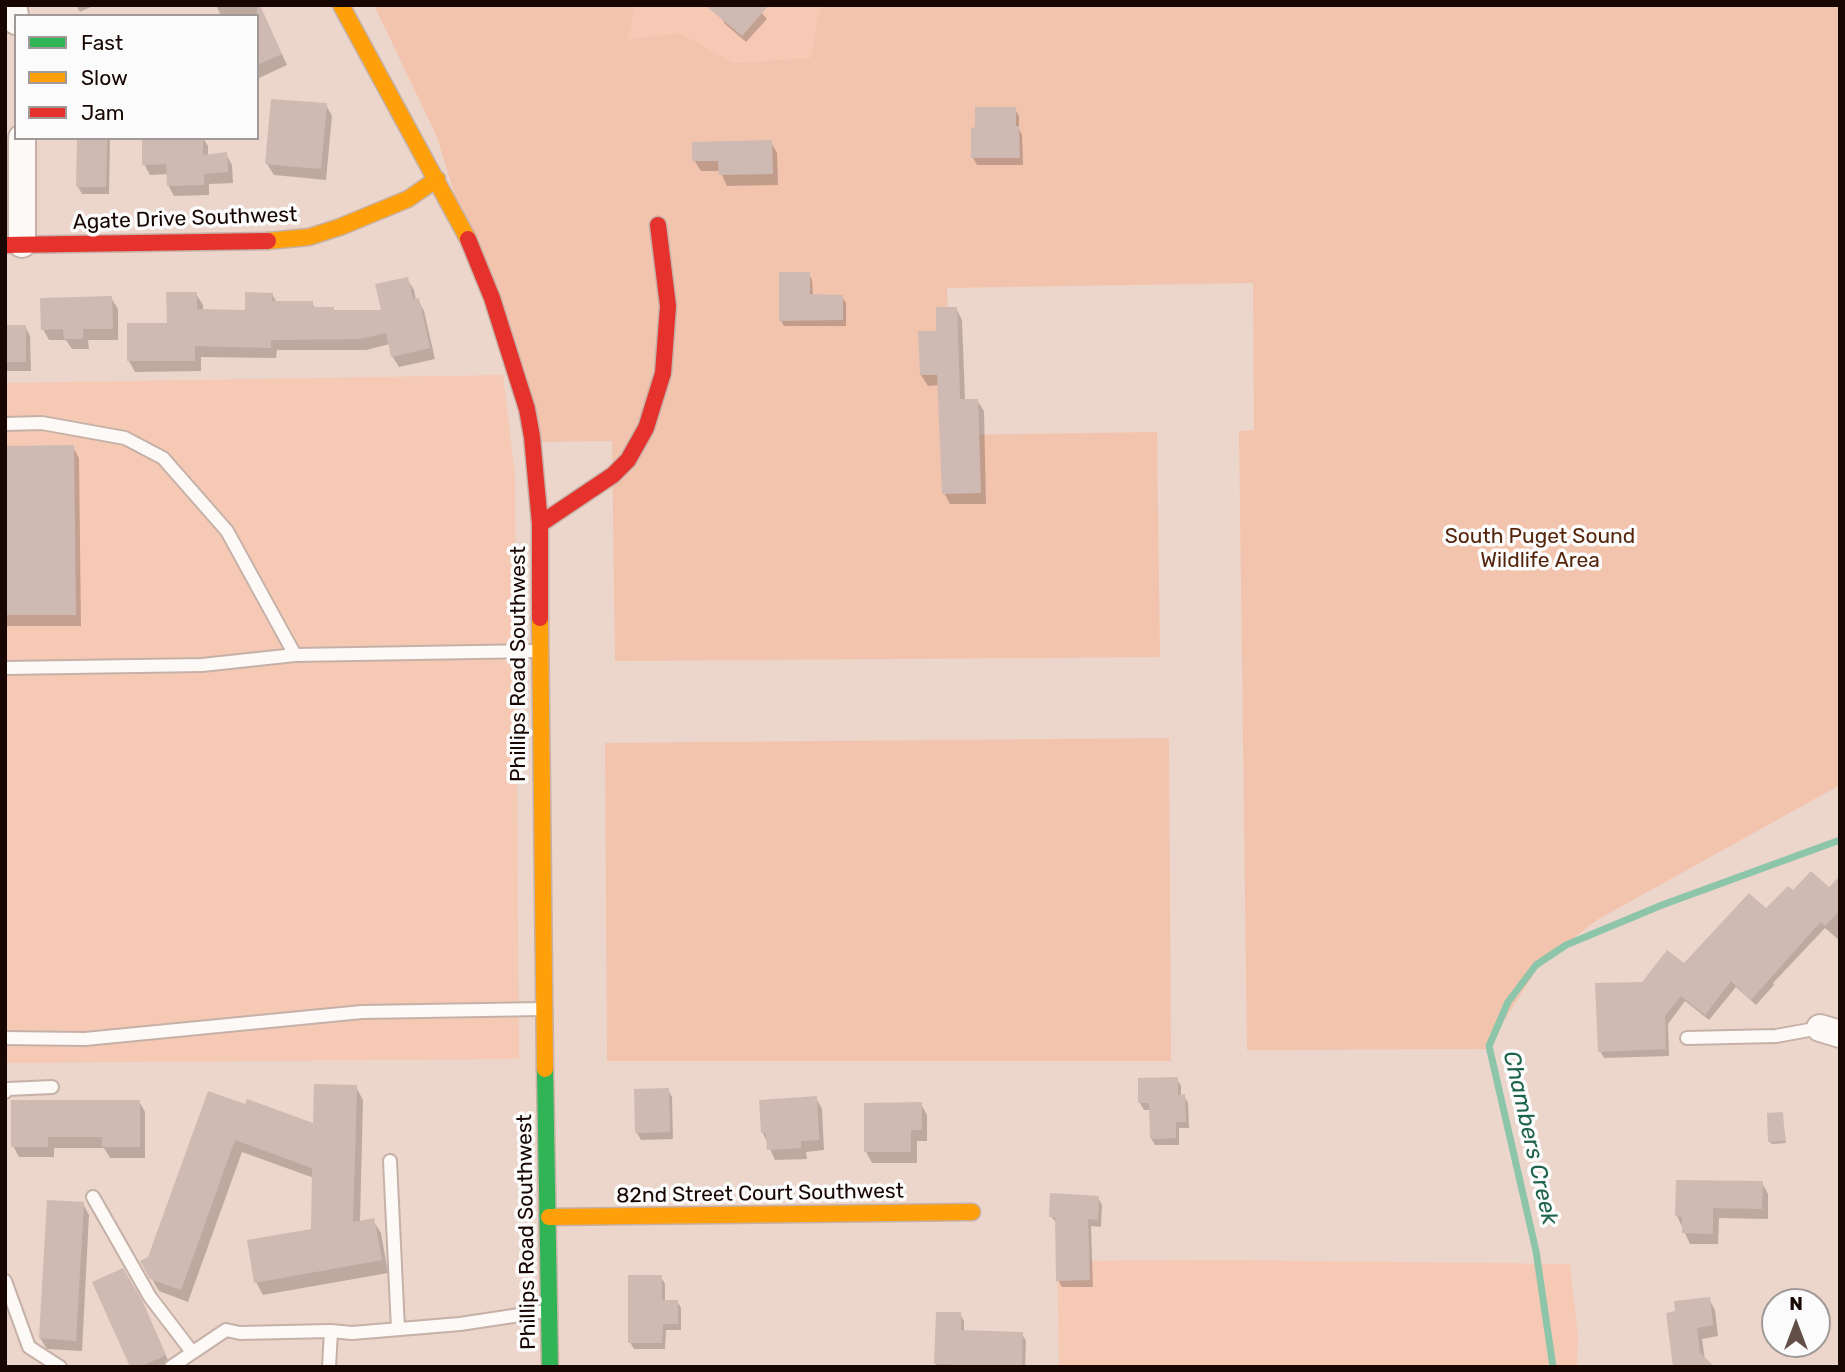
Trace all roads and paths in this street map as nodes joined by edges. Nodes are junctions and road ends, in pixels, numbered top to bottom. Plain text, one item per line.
1 (341, 5) edge
2 (22, 140) edge
3 (437, 179) junction
4 (658, 225) dead end
5 (14, 244) edge
6 (5, 424) edge
7 (540, 524) junction
8 (540, 651) junction
9 (295, 655) junction
10 (5, 668) edge
11 (545, 1009) junction
12 (1830, 1031) edge
13 (5, 1038) edge
14 (1687, 1038) dead end
15 (52, 1087) dead end
16 (5, 1092) edge
17 (390, 1161) dead end
18 (93, 1197) dead end
19 (972, 1212) dead end
20 (549, 1217) junction
21 (5, 1281) edge
22 (550, 1310) junction
23 (398, 1329) junction
24 (331, 1331) junction
25 (192, 1352) junction
26 (60, 1367) edge
27 (171, 1367) edge
28 (329, 1367) edge
29 (550, 1367) edge

1 - 3 street, Phillips Road Southwest
2 - 5 street
3 - 5 street, Agate Drive Southwest
3 - 7 street, Phillips Road Southwest
4 - 7 street
6 - 9 lane
7 - 8 street, Phillips Road Southwest
8 - 9 lane
8 - 11 street, Phillips Road Southwest
9 - 10 lane
11 - 13 lane
11 - 20 street, Phillips Road Southwest
12 - 14 lane
15 - 16 lane
17 - 23 lane
18 - 25 lane
19 - 20 street, 82nd Street Court Southwest
20 - 22 street, Phillips Road Southwest
21 - 26 lane
22 - 23 lane
22 - 29 street, Phillips Road Southwest
23 - 24 lane
24 - 25 lane
24 - 28 lane
25 - 27 lane

